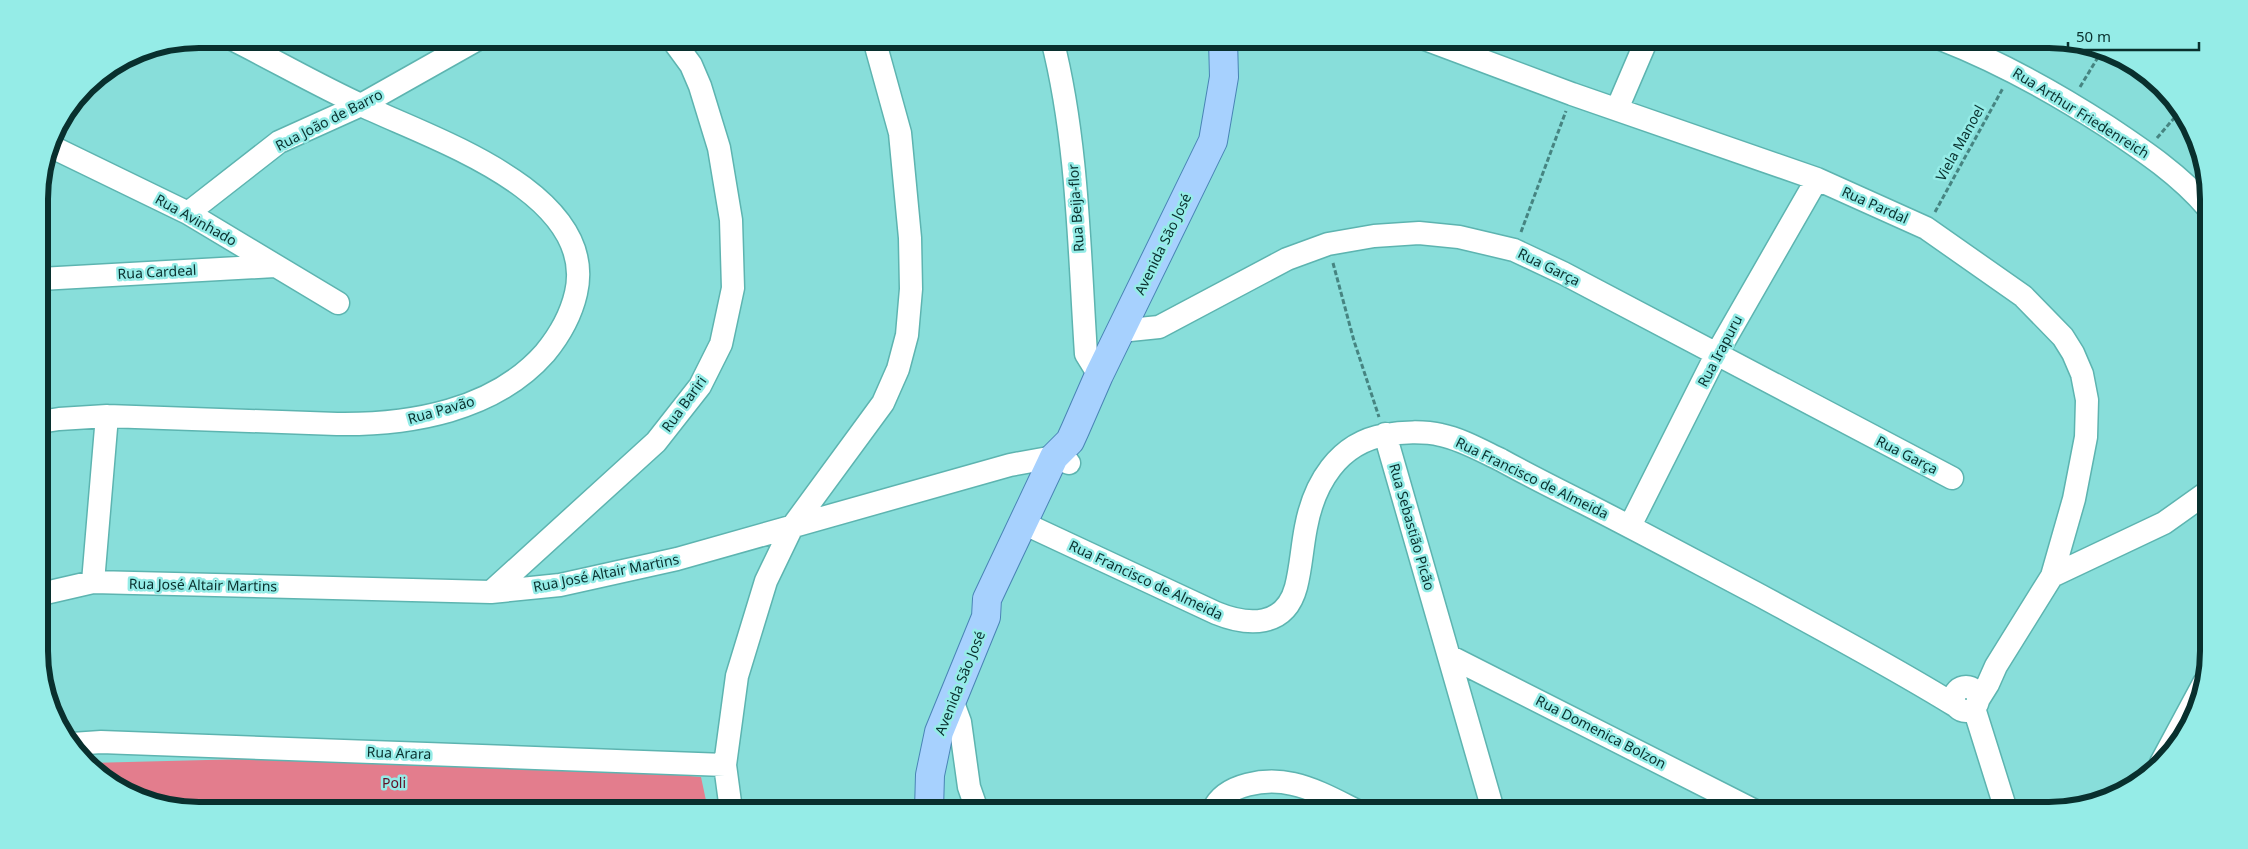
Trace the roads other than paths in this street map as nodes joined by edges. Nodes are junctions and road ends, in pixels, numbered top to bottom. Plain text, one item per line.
1 (250, 48) edge
2 (462, 48) edge
3 (679, 48) edge
4 (876, 48) edge
5 (1054, 48) edge
6 (1223, 48) edge
7 (1450, 48) edge
8 (1643, 48) edge
9 (1963, 48) edge
10 (361, 105) junction
11 (1617, 109) junction
12 (56, 149) edge
13 (1817, 179) junction
14 (2200, 200) edge
15 (188, 213) junction
16 (275, 266) junction
17 (48, 279) edge
18 (338, 303) dead end
19 (1120, 331) junction
20 (1716, 355) junction
21 (1099, 375) junction
22 (107, 416) junction
23 (48, 420) edge
24 (1385, 434) junction
25 (1059, 465) junction
26 (1952, 478) dead end
27 (2200, 497) edge
28 (1030, 526) junction
29 (1630, 526) junction
30 (792, 527) junction
31 (2052, 576) junction
32 (94, 582) junction
33 (48, 592) edge
34 (491, 592) junction
35 (1449, 656) junction
36 (1966, 699) junction
37 (952, 700) junction
38 (80, 743) edge
39 (725, 765) junction
40 (1218, 801) edge
41 (1336, 801) edge
42 (1491, 801) edge
43 (1736, 801) edge
44 (2003, 801) edge
45 (730, 802) edge
46 (929, 802) edge
47 (974, 802) edge

1 - 10 street, Rua Pavão
2 - 10 street, Rua João de Barro
3 - 34 street, Rua Bariri
4 - 30 street
5 - 21 street, Rua Beija-flor
6 - 19 main road, Avenida São José
7 - 11 street, Rua Pardal
8 - 11 street
9 - 14 street, Rua Arthur Friedenreich
10 - 15 street, Rua João de Barro
10 - 22 street, Rua Pavão
11 - 13 street, Rua Pardal
12 - 15 street, Rua Avinhado
13 - 20 street, Rua Irapuru
13 - 31 street, Rua Pardal
15 - 16 street, Rua Avinhado
16 - 17 street, Rua Cardeal
16 - 18 street, Rua Avinhado
19 - 20 street, Rua Garça
19 - 21 main road, Avenida São José
20 - 26 street, Rua Garça
20 - 29 street, Rua Irapuru
21 - 25 main road, Avenida São José
22 - 23 street, Rua Pavão
22 - 32 street
24 - 28 street, Rua Francisco de Almeida
24 - 29 street, Rua Francisco de Almeida
24 - 35 street, Rua Sebastião Picão
25 - 28 main road, Avenida São José
25 - 30 street, Rua José Altair Martins
27 - 31 street
28 - 37 main road, Avenida São José
29 - 36 street, Rua Francisco de Almeida
30 - 34 street, Rua José Altair Martins
30 - 39 street
31 - 36 street
32 - 33 street, Rua José Altair Martins
32 - 34 street, Rua José Altair Martins
35 - 42 street, Rua Sebastião Picão
35 - 43 street, Rua Domenica Bolzon
36 - 44 street
37 - 46 main road, Avenida São José
37 - 47 street
38 - 39 street, Rua Arara
39 - 45 street
40 - 41 street

